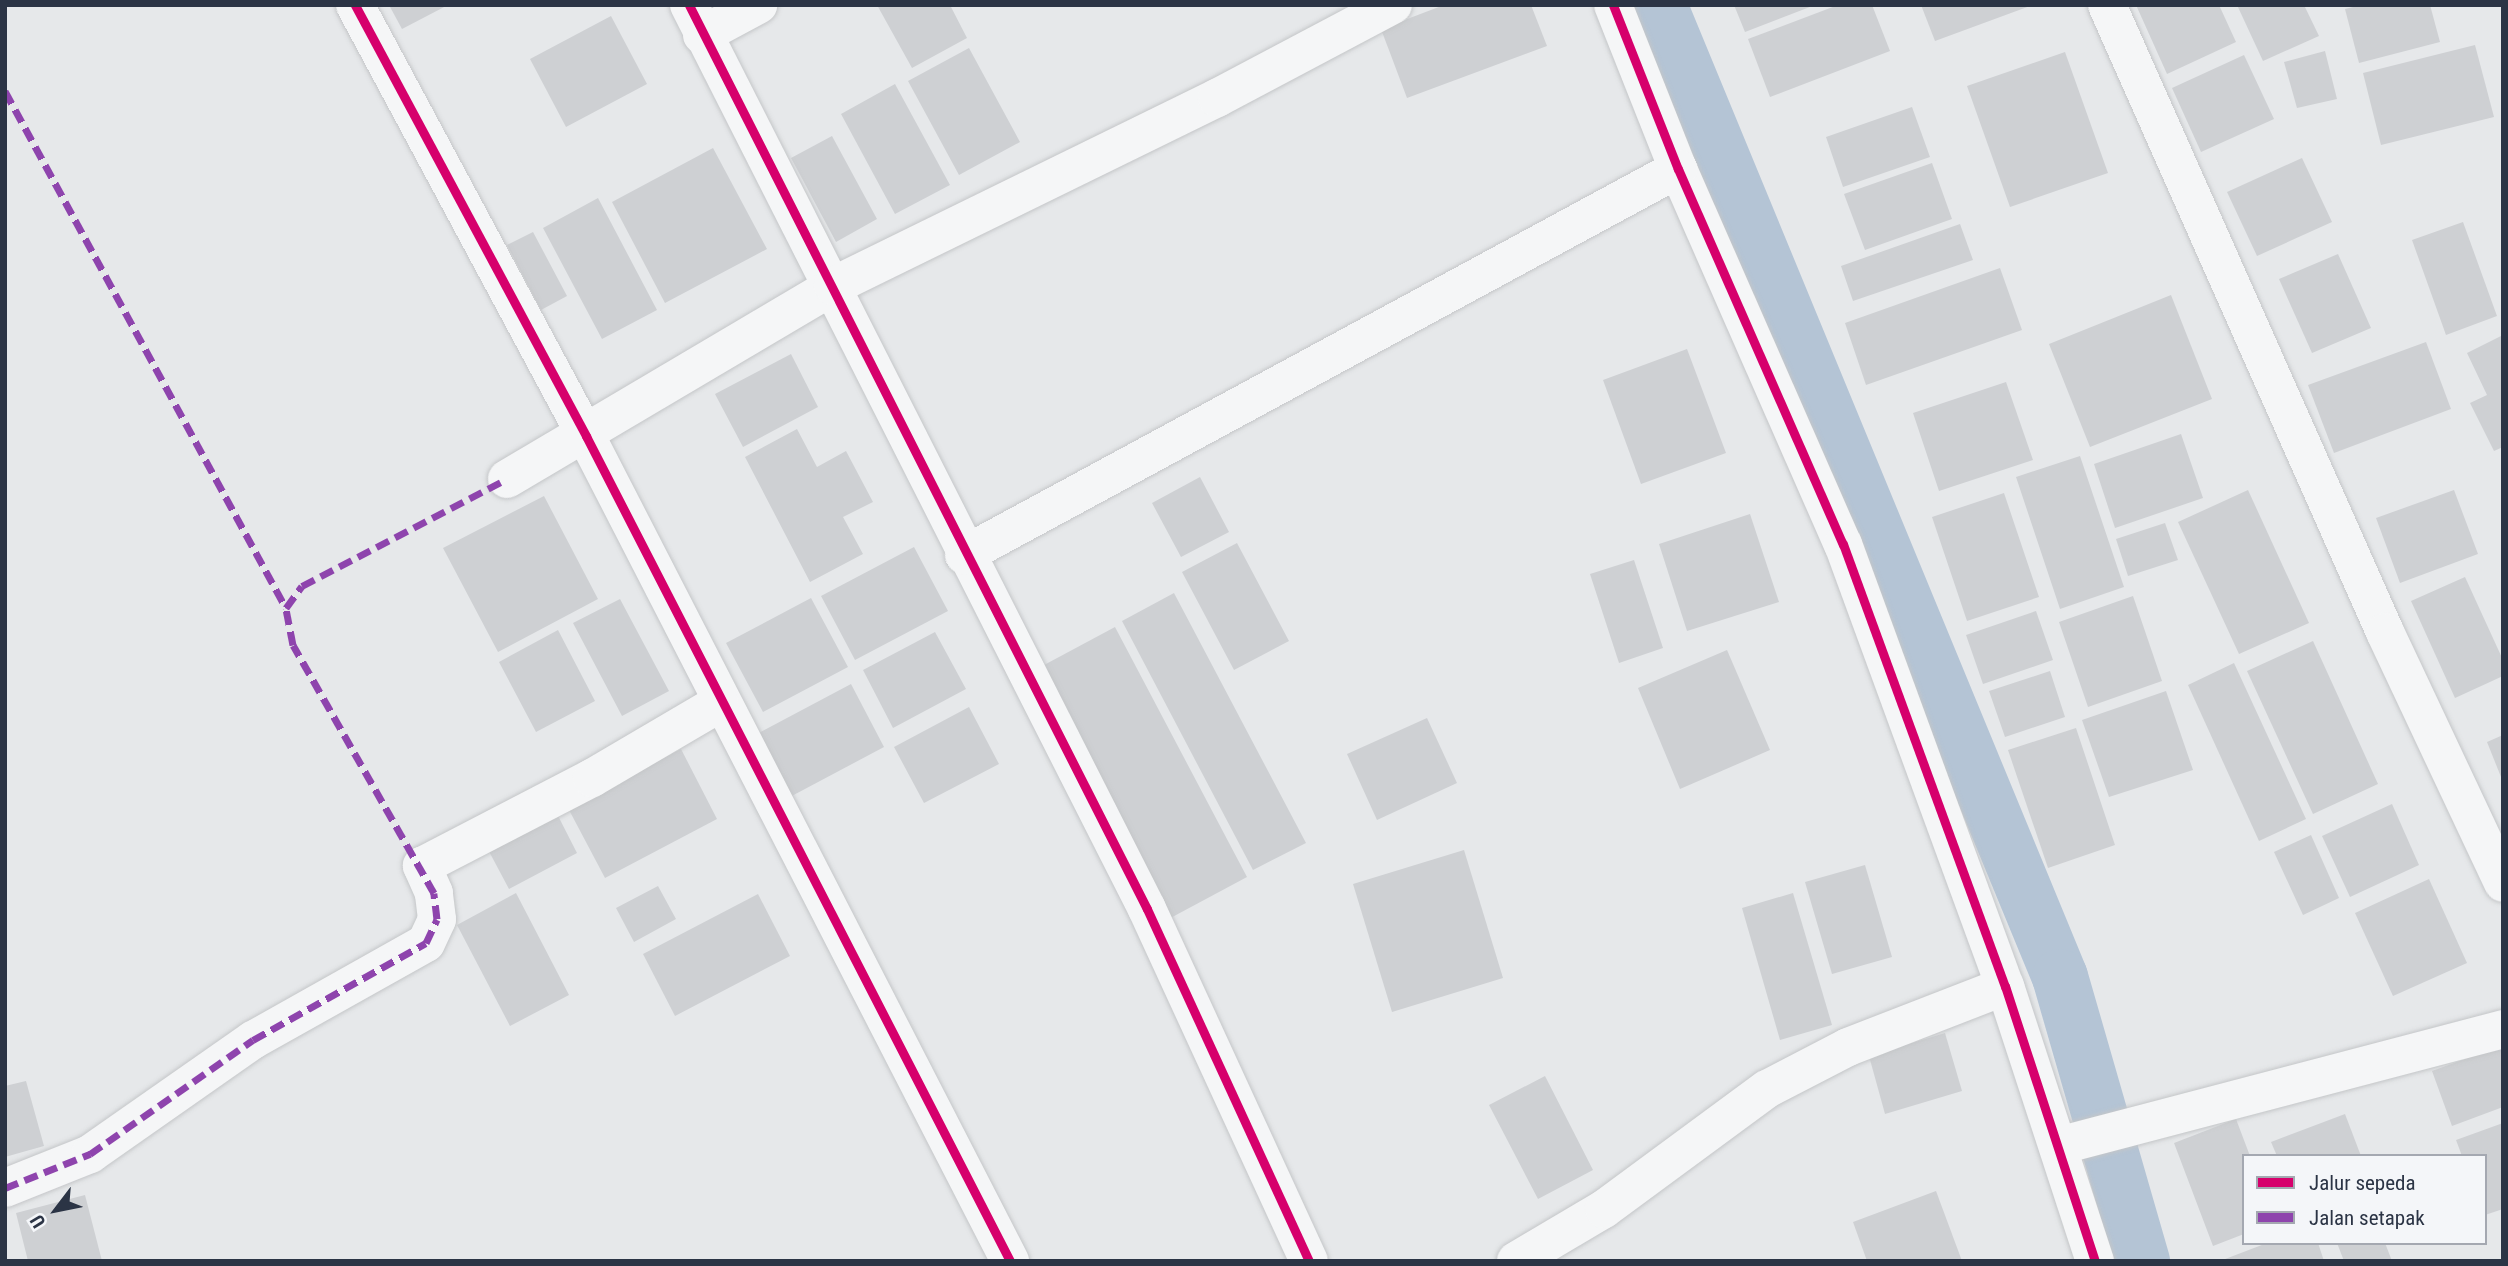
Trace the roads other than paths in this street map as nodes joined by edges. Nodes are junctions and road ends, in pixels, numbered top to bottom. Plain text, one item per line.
1 (355, 5) edge
2 (758, 5) edge
3 (1393, 5) edge
4 (1613, 5) edge
5 (2107, 5) edge
6 (696, 20) edge
7 (1678, 169) junction
8 (833, 286) junction
9 (586, 436) junction
10 (507, 479) dead end
11 (964, 555) junction
12 (720, 703) junction
13 (2503, 883) edge
14 (2005, 986) junction
15 (2503, 1029) edge
16 (2058, 1146) junction
17 (5, 1188) edge
18 (1010, 1261) edge
19 (1309, 1261) edge
20 (1516, 1261) edge
21 (2095, 1261) edge

1 - 9 street
2 - 6 street
3 - 8 street
4 - 7 street
5 - 13 street
6 - 8 street
7 - 11 street
7 - 14 street
8 - 9 street
8 - 11 street
9 - 10 street
9 - 12 street
11 - 19 street
12 - 17 street
12 - 18 street
14 - 16 street
14 - 20 street
15 - 16 street
16 - 21 street

